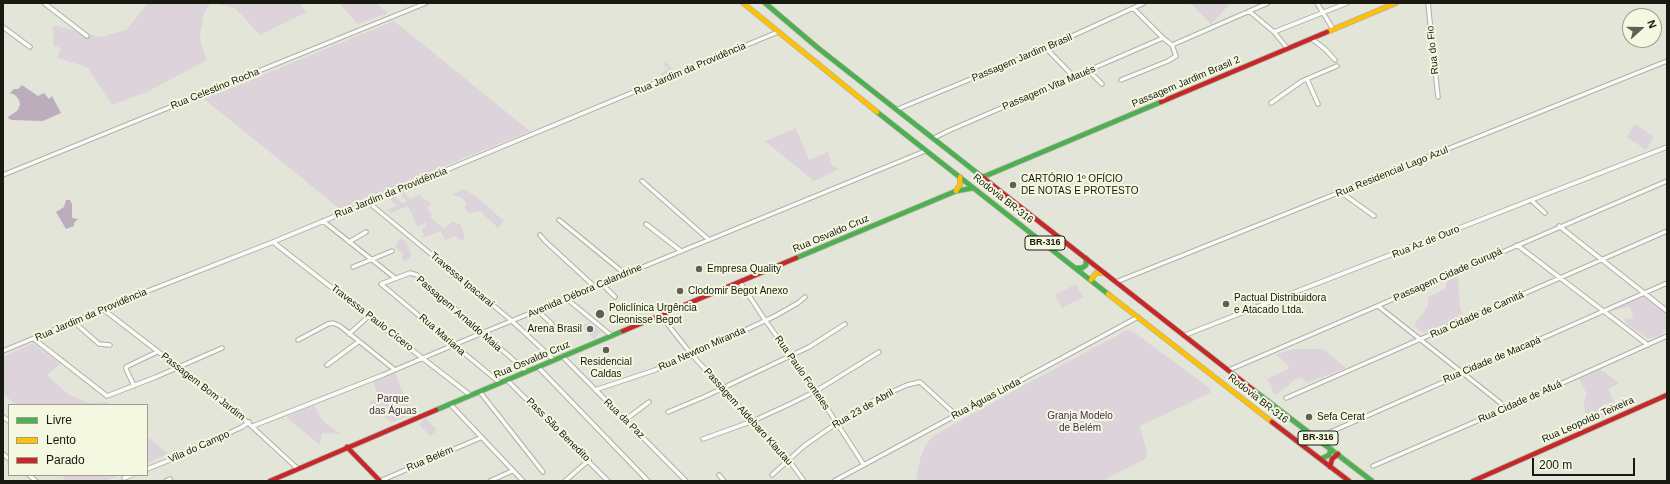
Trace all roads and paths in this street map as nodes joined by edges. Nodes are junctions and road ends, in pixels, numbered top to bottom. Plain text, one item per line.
1 (44, 3) edge
2 (426, 3) edge
3 (743, 3) edge
4 (765, 3) edge
5 (1144, 3) edge
6 (1266, 3) edge
7 (1317, 3) edge
8 (1347, 3) edge
9 (1396, 3) edge
10 (1428, 3) edge
11 (1133, 8) junction
12 (1249, 11) junction
13 (1323, 13) junction
14 (3, 26) edge
15 (1333, 29) junction
16 (778, 32) junction
17 (1274, 32) junction
18 (87, 36) dead end
19 (1163, 38) junction
20 (1312, 39) junction
21 (1172, 45) junction
22 (30, 47) dead end
23 (1046, 48) junction
24 (1288, 49) junction
25 (1335, 60) dead end
26 (1667, 61) edge
27 (1337, 66) dead end
28 (1089, 71) junction
29 (1074, 77) junction
30 (1307, 79) junction
31 (1121, 80) dead end
32 (1102, 84) dead end
33 (1438, 97) dead end
34 (1271, 103) dead end
35 (1318, 104) dead end
36 (898, 110) junction
37 (934, 138) junction
38 (919, 145) junction
39 (1667, 148) edge
40 (926, 150) junction
41 (917, 154) junction
42 (3, 175) edge
43 (960, 177) junction
44 (983, 177) junction
45 (1667, 180) edge
46 (642, 181) dead end
47 (974, 188) junction
48 (956, 191) junction
49 (1342, 193) junction
50 (1532, 200) junction
51 (368, 202) junction
52 (1545, 213) dead end
53 (1374, 216) dead end
54 (559, 220) dead end
55 (323, 221) junction
56 (646, 224) dead end
57 (1559, 226) junction
58 (1667, 231) edge
59 (366, 232) dead end
60 (540, 235) dead end
61 (708, 239) junction
62 (273, 242) junction
63 (349, 242) junction
64 (1517, 245) junction
65 (392, 251) dead end
66 (681, 251) junction
67 (1086, 258) junction
68 (371, 259) junction
69 (1600, 259) junction
70 (353, 267) dead end
71 (1077, 268) junction
72 (1104, 273) junction
73 (625, 274) junction
74 (1561, 277) junction
75 (395, 278) junction
76 (1092, 280) junction
77 (740, 282) junction
78 (1116, 282) junction
79 (1667, 283) edge
80 (602, 284) junction
81 (596, 287) junction
82 (1644, 293) junction
83 (615, 297) dead end
84 (805, 297) dead end
85 (567, 299) junction
86 (1378, 306) junction
87 (104, 310) junction
88 (538, 311) junction
89 (1667, 311) edge
90 (1604, 312) junction
91 (370, 315) junction
92 (661, 316) junction
93 (1138, 317) junction
94 (765, 320) junction
95 (512, 321) junction
96 (74, 322) junction
97 (552, 324) dead end
98 (845, 324) dead end
99 (482, 333) junction
100 (349, 334) junction
101 (1185, 335) junction
102 (612, 336) junction
103 (1667, 336) edge
104 (34, 340) junction
105 (298, 340) dead end
106 (1420, 340) junction
107 (358, 342) junction
108 (110, 345) dead end
109 (453, 345) junction
110 (1648, 345) junction
111 (222, 348) dead end
112 (3, 351) edge
113 (157, 352) junction
114 (879, 352) dead end
115 (692, 355) junction
116 (562, 356) junction
117 (791, 356) junction
118 (423, 358) junction
119 (554, 360) junction
120 (327, 365) dead end
121 (538, 366) junction
122 (180, 367) junction
123 (396, 370) junction
124 (1229, 370) junction
125 (526, 371) junction
126 (1462, 373) junction
127 (507, 380) junction
128 (500, 383) junction
129 (134, 386) junction
130 (722, 388) junction
131 (594, 390) junction
132 (816, 391) junction
133 (480, 392) junction
134 (470, 395) junction
135 (1667, 395) edge
136 (1286, 398) dead end
137 (649, 402) dead end
138 (450, 404) junction
139 (1507, 408) junction
140 (668, 412) dead end
141 (956, 415) junction
142 (625, 420) junction
143 (753, 421) junction
144 (249, 422) junction
145 (837, 423) junction
146 (253, 426) junction
147 (480, 438) junction
148 (1317, 438) junction
149 (703, 439) dead end
150 (347, 447) junction
151 (1331, 449) junction
152 (1338, 454) junction
153 (788, 459) junction
154 (1321, 459) junction
155 (589, 460) junction
156 (864, 464) junction
157 (1373, 466) dead end
158 (1330, 467) junction
159 (148, 468) edge
160 (298, 469) junction
161 (512, 470) junction
162 (544, 472) dead end
163 (719, 475) dead end
164 (772, 475) dead end
165 (129, 476) edge
166 (124, 478) dead end
167 (170, 479) dead end
168 (166, 481) edge
169 (270, 481) edge
170 (380, 481) edge
171 (490, 481) edge
172 (523, 481) edge
173 (565, 481) edge
174 (608, 481) edge
175 (648, 481) edge
176 (686, 481) edge
177 (724, 481) edge
178 (804, 481) edge
179 (834, 481) edge
180 (1349, 481) edge
181 (1372, 481) edge
182 (1473, 481) edge

1 - 18 street
2 - 42 street, Rua Celestino Rocha
3 - 16 main road, Rodovia BR-316 / BR-316
4 - 36 main road, Rodovia BR-316 / BR-316
5 - 11 street, Passagem Jardim Brasil
6 - 12 street
7 - 13 street
8 - 13 street
9 - 15 main road, Passagem Jardim Brasil 2
10 - 33 street, Rua do Fio
11 - 19 street
11 - 23 street, Passagem Jardim Brasil
12 - 17 street
12 - 21 street
13 - 15 street
13 - 17 street
14 - 22 street
15 - 20 main road, Passagem Jardim Brasil 2
16 - 38 main road, Rodovia BR-316 / BR-316
16 - 51 street, Rua Jardim da Providência
17 - 24 street
19 - 21 street
19 - 28 street, Passagem Vita Maués
20 - 24 main road, Passagem Jardim Brasil 2
20 - 25 street
21 - 31 street
23 - 29 street
23 - 36 street, Passagem Jardim Brasil
24 - 44 main road, Passagem Jardim Brasil 2
26 - 49 street, Rua Residencial Lago Azul
27 - 30 street
28 - 29 street, Passagem Vita Maués
28 - 32 street
29 - 37 street, Passagem Vita Maués
30 - 34 street
30 - 35 street
36 - 37 main road, Rodovia BR-316 / BR-316
37 - 44 main road, Rodovia BR-316 / BR-316
38 - 40 main road, Rodovia BR-316 / BR-316
38 - 41 street
39 - 50 street, Rua Az de Ouro
40 - 41 street, Avenida Débora Calandrine
40 - 43 main road, Rodovia BR-316 / BR-316
41 - 61 street, Avenida Débora Calandrine
43 - 47 main road, Rodovia BR-316 / BR-316
43 - 48 main road
44 - 67 main road, Rodovia BR-316 / BR-316
45 - 57 street, Passagem Cidade Gurupá
46 - 61 street
47 - 48 main road, Rua Osvaldo Cruz
47 - 71 main road, Rodovia BR-316 / BR-316
48 - 77 main road, Rua Osvaldo Cruz
49 - 53 street
49 - 78 street, Rua Residencial Lago Azul
50 - 52 street
50 - 101 street, Rua Az de Ouro
51 - 55 street, Rua Jardim da Providência
51 - 95 street, Travessa Ipacaraí
54 - 73 street
55 - 62 street, Rua Jardim da Providência
55 - 63 street
56 - 66 street
57 - 64 street, Passagem Cidade Gurupá
57 - 69 street
58 - 69 street, Rua Cidade de Camitá
59 - 63 street
60 - 81 street
61 - 66 street, Avenida Débora Calandrine
62 - 87 street, Rua Jardim da Providência
62 - 91 street, Travessa Paulo Cícero
63 - 68 street
64 - 74 street
64 - 86 street, Passagem Cidade Gurupá
65 - 68 street
66 - 73 street, Avenida Débora Calandrine
67 - 71 main road
67 - 72 main road, Rodovia BR-316 / BR-316
68 - 70 street
68 - 75 street
69 - 74 street, Rua Cidade de Camitá
69 - 82 street
71 - 76 main road, Rodovia BR-316 / BR-316
72 - 76 main road
72 - 78 main road, Rodovia BR-316 / BR-316
73 - 80 street, Avenida Débora Calandrine
74 - 90 street
74 - 106 street, Rua Cidade de Camitá
75 - 99 street, Passagem Arnaldo Maia
75 - 109 street, Rua Mariana
76 - 93 main road, Rodovia BR-316 / BR-316
77 - 92 main road, Rua Osvaldo Cruz
77 - 94 street, Rua Paulo Fonteles
78 - 101 main road, Rodovia BR-316 / BR-316
79 - 82 street, Rua Cidade de Macapá
80 - 81 street, Avenida Débora Calandrine
80 - 83 street
81 - 85 street, Avenida Débora Calandrine
82 - 89 street
82 - 90 street, Rua Cidade de Macapá
84 - 94 street, Rua Newton Miranda
85 - 88 street, Avenida Débora Calandrine
85 - 102 street
86 - 106 street
86 - 124 street, Passagem Cidade Gurupá
87 - 96 street, Rua Jardim da Providência
87 - 113 street, Passagem Bom Jardim
88 - 95 street, Avenida Débora Calandrine
88 - 97 street
90 - 110 street
90 - 126 street, Rua Cidade de Macapá
91 - 100 street
91 - 118 street, Travessa Paulo Cícero
92 - 102 main road, Rua Osvaldo Cruz
92 - 115 street, Passagem Aldebaro Klautau
93 - 141 street, Rua Águas Linda
93 - 154 main road, Rodovia BR-316 / BR-316
94 - 115 street, Rua Newton Miranda
94 - 117 street, Rua Paulo Fonteles
95 - 99 street, Avenida Débora Calandrine
95 - 119 street, Travessa Ipacaraí
96 - 104 street, Rua Jardim da Providência
96 - 108 street
98 - 117 street
99 - 109 street, Avenida Débora Calandrine
99 - 125 street, Passagem Arnaldo Maia
100 - 105 street
100 - 107 street
101 - 124 main road, Rodovia BR-316 / BR-316
102 - 116 main road, Rua Osvaldo Cruz
103 - 110 street, Rua Cidade de Afuá
104 - 112 street, Rua Jardim da Providência
104 - 129 street
106 - 126 street
106 - 136 street, Rua Cidade de Camitá
107 - 120 street
107 - 123 street
109 - 118 street, Avenida Débora Calandrine
109 - 128 street, Rua Mariana
110 - 139 street, Rua Cidade de Afuá
111 - 122 street
113 - 122 street, Passagem Bom Jardim
113 - 129 street
114 - 132 street
115 - 130 street, Passagem Aldebaro Klautau
115 - 131 street, Rua Newton Miranda
116 - 119 main road, Rua Osvaldo Cruz
116 - 131 street, Rua da Paz
117 - 130 street
117 - 132 street, Rua Paulo Fonteles
118 - 123 street, Avenida Débora Calandrine
118 - 134 street, Travessa Paulo Cícero
119 - 121 main road, Rua Osvaldo Cruz
121 - 125 main road, Rua Osvaldo Cruz
121 - 175 street
122 - 129 street
122 - 144 street, Passagem Bom Jardim
123 - 146 street, Avenida Débora Calandrine
124 - 148 main road, Rodovia BR-316 / BR-316
125 - 127 main road, Rua Osvaldo Cruz
126 - 139 street
126 - 148 street, Rua Cidade de Macapá
127 - 128 main road, Rua Osvaldo Cruz
127 - 155 street, Pass São Benedito
128 - 133 main road, Rua Osvaldo Cruz
130 - 140 street
130 - 143 street, Passagem Aldebaro Klautau
131 - 142 street, Rua da Paz
132 - 143 street
132 - 145 street, Rua Paulo Fonteles
133 - 134 main road, Rua Osvaldo Cruz
133 - 162 street
134 - 138 main road, Rua Osvaldo Cruz
135 - 182 main road, Rua Leopoldo Teixeira
137 - 142 street
138 - 147 street
138 - 150 main road, Rua Osvaldo Cruz
139 - 157 street, Rua Cidade de Afuá
141 - 145 street, Rua 23 de Abril
141 - 156 street, Rua Águas Linda
142 - 176 street, Rua da Paz
143 - 149 street
143 - 153 street, Passagem Aldebaro Klautau
144 - 146 street, Passagem Bom Jardim
144 - 159 street, Vila do Campo
145 - 153 street, Rua 23 de Abril
145 - 156 street, Rua Paulo Fonteles
146 - 160 street, Passagem Bom Jardim
147 - 161 street
147 - 170 street, Rua Belém
148 - 151 main road, BR-316
150 - 160 main road, Rua Osvaldo Cruz
150 - 170 main road
151 - 152 main road, BR-316
151 - 154 main road
152 - 158 main road
152 - 181 main road, BR-316
153 - 164 street, Rua 23 de Abril
153 - 178 street, Passagem Aldebaro Klautau
154 - 158 main road, Rodovia BR-316 / BR-316
155 - 173 street
155 - 174 street, Pass São Benedito
156 - 179 street, Rua Águas Linda
158 - 180 main road, Rodovia BR-316 / BR-316
160 - 169 main road, Rua Osvaldo Cruz
161 - 171 street
161 - 172 street
163 - 177 street
165 - 166 street
167 - 168 street

